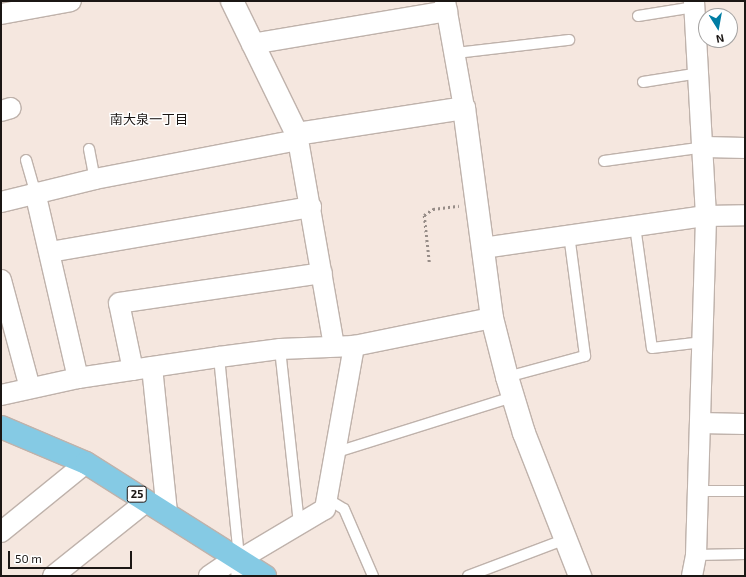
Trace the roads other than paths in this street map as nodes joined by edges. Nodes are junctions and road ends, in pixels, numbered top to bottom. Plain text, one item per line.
1 (71, 1) edge
2 (232, 1) edge
3 (446, 3) edge
4 (694, 4) edge
5 (1, 14) edge
6 (638, 16) dead end
7 (569, 40) dead end
8 (252, 44) junction
9 (456, 53) junction
10 (700, 73) junction
11 (643, 82) dead end
12 (464, 108) junction
13 (298, 137) junction
14 (705, 147) junction
15 (745, 148) edge
16 (89, 149) dead end
17 (26, 160) dead end
18 (604, 161) dead end
19 (95, 178) junction
20 (35, 192) junction
21 (1, 202) edge
22 (311, 207) junction
23 (745, 215) edge
24 (706, 216) junction
25 (635, 226) junction
26 (569, 235) junction
27 (483, 248) junction
28 (50, 252) junction
29 (322, 273) junction
30 (1, 280) edge
31 (492, 318) junction
32 (703, 342) junction
33 (334, 346) junction
34 (354, 346) junction
35 (280, 349) junction
36 (219, 357) junction
37 (142, 368) junction
38 (78, 378) junction
39 (509, 387) junction
40 (30, 388) junction
41 (1, 394) edge
42 (700, 423) junction
43 (745, 424) edge
44 (2, 429) edge
45 (337, 452) junction
46 (86, 463) junction
47 (698, 491) junction
48 (745, 491) edge
49 (329, 500) junction
50 (147, 501) junction
51 (167, 513) junction
52 (299, 525) junction
53 (1, 532) edge
54 (566, 539) junction
55 (745, 554) edge
56 (696, 555) junction
57 (239, 564) edge
58 (53, 576) edge
59 (209, 576) edge
60 (265, 576) edge
61 (373, 576) edge
62 (468, 576) edge
63 (580, 576) edge
64 (692, 576) edge

1 - 5 street
2 - 8 street
3 - 8 street
3 - 9 street
4 - 6 lane
4 - 10 street
7 - 9 lane
8 - 13 street
9 - 12 street
10 - 11 lane
10 - 14 street
12 - 13 street
12 - 27 street
13 - 19 street
13 - 22 street
14 - 15 street
14 - 18 lane
14 - 24 street
16 - 19 lane
17 - 20 lane
19 - 20 street
20 - 21 street
20 - 28 street
22 - 28 street
22 - 29 street
23 - 24 street
24 - 25 street
24 - 32 street
25 - 26 street
25 - 32 lane
26 - 27 street
26 - 39 lane
27 - 31 street
28 - 38 street
29 - 33 street
29 - 37 street
30 - 40 street
31 - 34 street
31 - 39 street
32 - 42 street
33 - 34 street
33 - 35 street
34 - 45 street
35 - 36 street
35 - 52 lane
36 - 37 street
36 - 57 lane
37 - 38 street
37 - 51 street
38 - 40 street
39 - 45 lane
39 - 54 street
40 - 41 street
42 - 43 street
42 - 47 street
44 - 46 main road, 25
45 - 49 street
46 - 50 main road, 25
46 - 53 street
47 - 48 lane
47 - 56 street
49 - 52 street
49 - 61 lane
50 - 51 main road, 25
50 - 58 street
51 - 57 main road, 25
52 - 57 street
54 - 62 lane
54 - 63 street
55 - 56 lane
56 - 64 street
57 - 59 street
57 - 60 main road, 25

